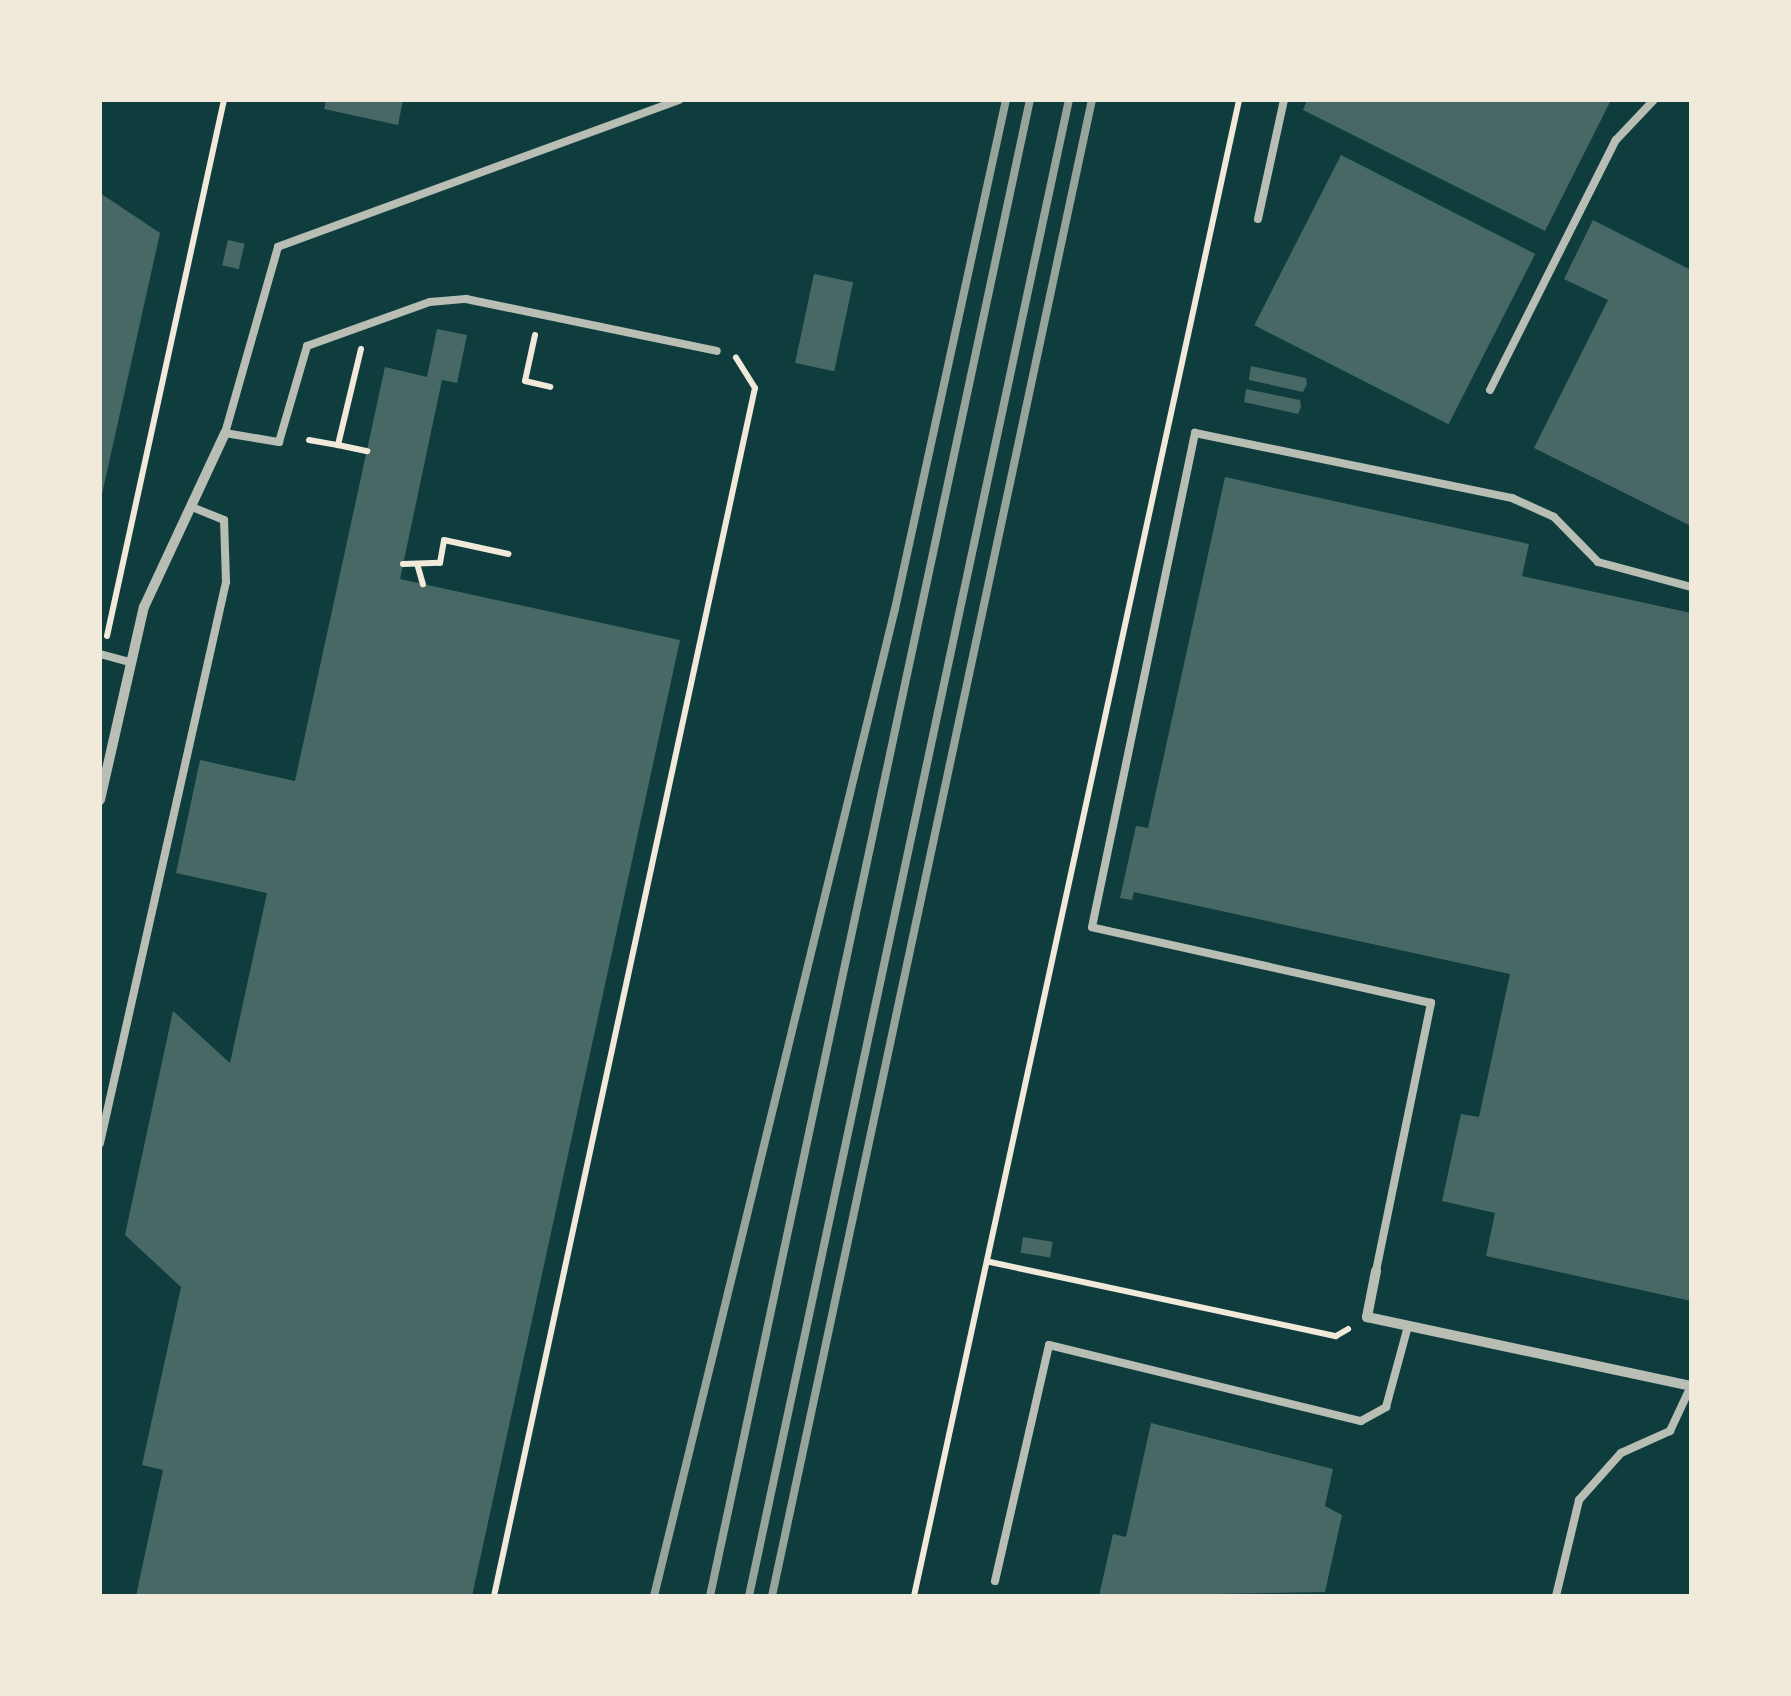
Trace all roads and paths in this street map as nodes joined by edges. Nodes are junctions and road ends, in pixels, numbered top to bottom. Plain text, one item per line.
1 (224, 100) edge
2 (680, 100) edge
3 (1239, 100) edge
4 (1284, 100) edge
5 (1654, 100) edge
6 (1258, 219) dead end
7 (540, 314) junction
8 (368, 318) junction
9 (716, 351) joint
10 (550, 387) dead end
11 (1490, 390) dead end
12 (225, 433) junction
13 (309, 440) dead end
14 (338, 446) junction
15 (367, 451) dead end
16 (191, 507) junction
17 (509, 554) dead end
18 (403, 564) dead end
19 (418, 567) junction
20 (423, 584) dead end
21 (1691, 587) edge
22 (101, 654) edge
23 (130, 662) junction
24 (100, 800) edge
25 (100, 1143) edge
26 (990, 1262) junction
27 (1376, 1272) joint
28 (1408, 1326) junction
29 (1336, 1336) dead end
30 (1691, 1386) edge
31 (995, 1581) dead end
32 (494, 1596) edge
33 (914, 1596) edge
34 (1556, 1596) edge

1 - 22 path
2 - 12 lane
3 - 26 path
4 - 6 lane
5 - 11 lane
7 - 8 lane
7 - 9 lane
7 - 10 path
8 - 12 lane
8 - 14 path
9 - 32 path
12 - 16 street
13 - 14 path
14 - 15 path
16 - 23 street
16 - 25 lane
17 - 19 path
18 - 19 path
19 - 20 path
21 - 27 lane
22 - 23 lane
23 - 24 street
26 - 29 path
26 - 33 path
27 - 28 street
28 - 30 street
28 - 31 lane
30 - 34 lane

